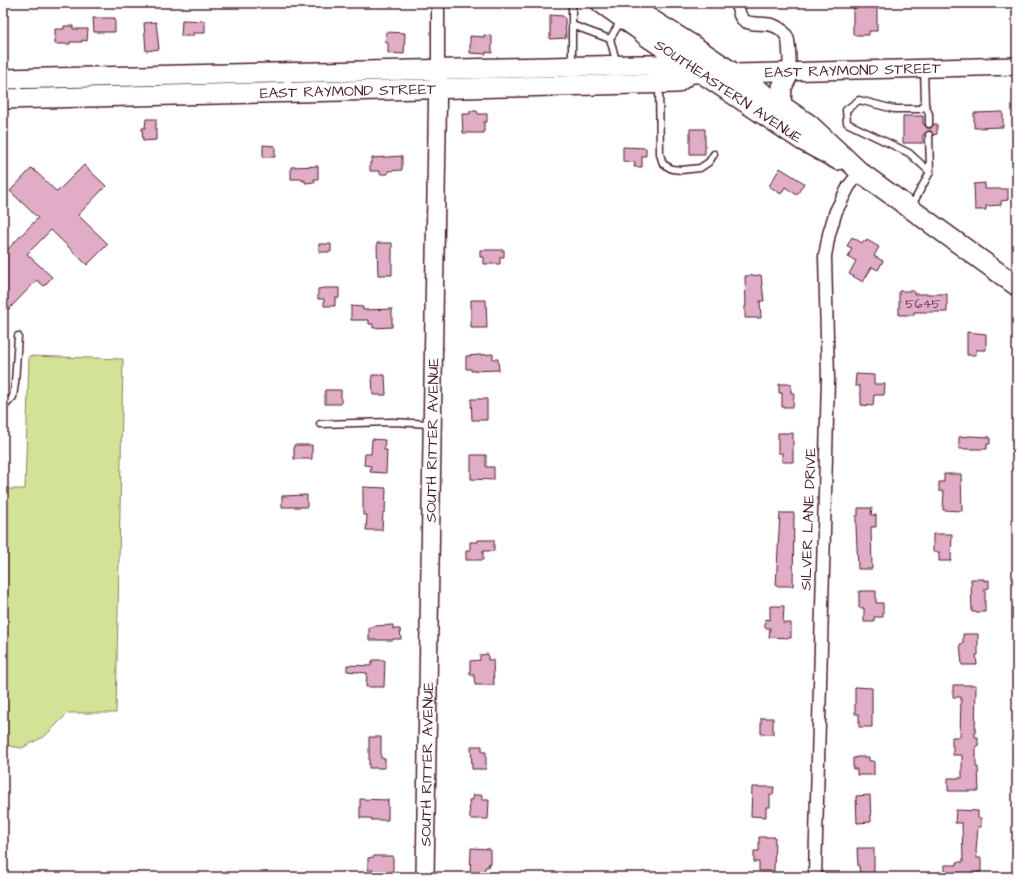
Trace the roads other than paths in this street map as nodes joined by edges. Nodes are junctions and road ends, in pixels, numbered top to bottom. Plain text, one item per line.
1 (438, 3) edge
2 (574, 3) edge
3 (601, 3) edge
4 (738, 3) edge
5 (624, 10) edge
6 (572, 25) junction
7 (646, 36) junction
8 (610, 39) junction
9 (626, 65) junction
10 (572, 66) junction
11 (1017, 66) edge
12 (924, 68) junction
13 (438, 70) junction
14 (790, 71) junction
15 (696, 73) junction
16 (734, 73) junction
17 (3, 79) edge
18 (660, 84) junction
19 (438, 89) junction
20 (3, 99) edge
21 (780, 104) junction
22 (925, 104) junction
23 (929, 124) dead end
24 (929, 134) dead end
25 (714, 154) dead end
26 (860, 172) junction
27 (930, 172) junction
28 (910, 208) junction
29 (1017, 286) edge
30 (18, 336) dead end
31 (3, 408) edge
32 (320, 424) dead end
33 (432, 424) junction
34 (815, 875) dead end
35 (425, 877) edge

1 - 13 street, SOUTH RITTER AVENUE
2 - 6 lane
3 - 5 main road, SOUTHEASTERN AVENUE
4 - 14 street
5 - 7 main road, SOUTHEASTERN AVENUE
5 - 8 lane
5 - 16 main road, SOUTHEASTERN AVENUE
6 - 8 lane
6 - 10 lane
7 - 9 main road
7 - 15 main road, SOUTHEASTERN AVENUE
8 - 9 lane
9 - 10 main road, EAST RAYMOND STREET
9 - 15 main road, EAST RAYMOND STREET
10 - 13 main road, EAST RAYMOND STREET
11 - 12 street, EAST RAYMOND STREET
12 - 14 street, EAST RAYMOND STREET
12 - 22 lane
13 - 17 main road, EAST RAYMOND STREET
13 - 19 street, SOUTH RITTER AVENUE
14 - 16 street, EAST RAYMOND STREET
14 - 21 main road
15 - 16 main road, EAST RAYMOND STREET
15 - 18 main road, EAST RAYMOND STREET
15 - 26 main road, SOUTHEASTERN AVENUE
16 - 21 main road, SOUTHEASTERN AVENUE
18 - 19 main road, EAST RAYMOND STREET
18 - 25 lane
19 - 20 main road, EAST RAYMOND STREET
19 - 33 street, SOUTH RITTER AVENUE
21 - 26 main road, SOUTHEASTERN AVENUE
22 - 23 lane
22 - 27 lane
24 - 27 lane
26 - 28 main road, SOUTHEASTERN AVENUE
26 - 34 street, SILVER LANE DRIVE
27 - 28 lane
28 - 29 main road, SOUTHEASTERN AVENUE
30 - 31 lane
32 - 33 lane
33 - 35 street, SOUTH RITTER AVENUE

